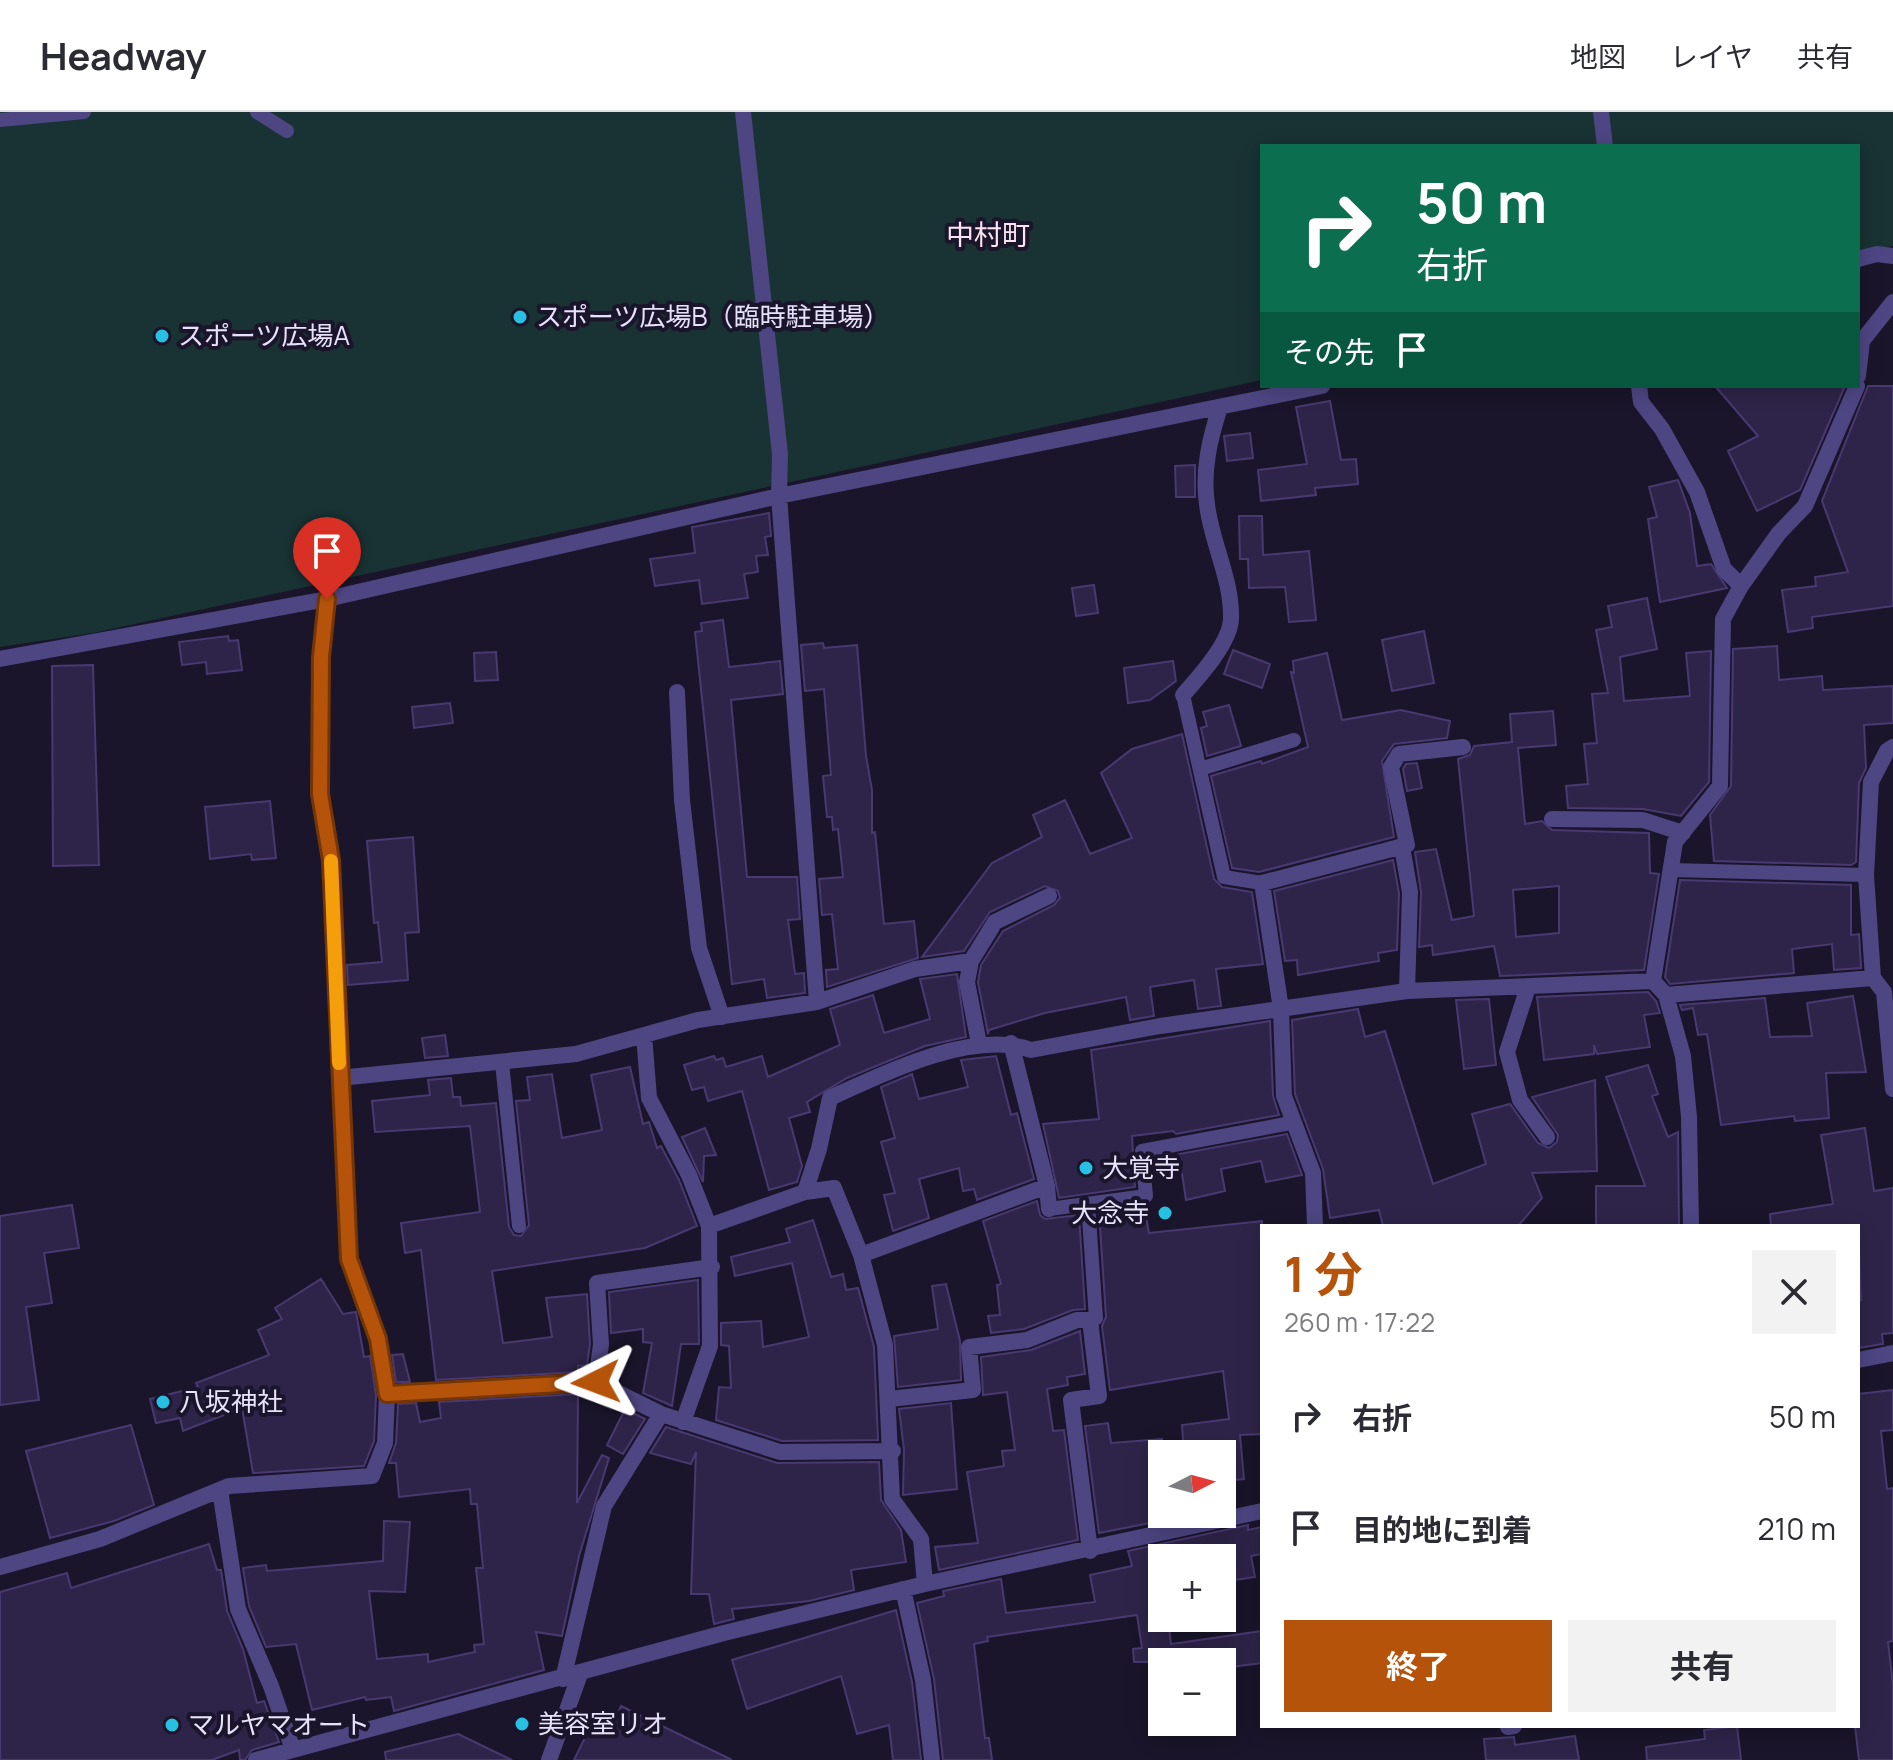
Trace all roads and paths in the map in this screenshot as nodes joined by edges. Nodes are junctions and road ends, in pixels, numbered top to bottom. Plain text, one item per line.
1 (84, 112) edge
2 (257, 112) edge
3 (743, 112) edge
4 (1601, 112) edge
5 (0, 120) edge
6 (287, 131) dead end
7 (1605, 144) edge
8 (1893, 256) edge
9 (1860, 258) edge
10 (1893, 302) edge
11 (1860, 358) edge
12 (1312, 388) edge
13 (1639, 388) edge
14 (1856, 388) edge
15 (1220, 407) junction
16 (779, 496) junction
17 (1741, 586) junction
18 (327, 599) junction
19 (0, 659) edge
20 (1183, 695) joint
21 (683, 702) dead end
22 (1294, 740) dead end
23 (1463, 747) dead end
24 (1893, 747) edge
25 (1200, 769) junction
26 (1552, 819) dead end
27 (1683, 833) junction
28 (1402, 847) junction
29 (1671, 870) junction
30 (1866, 875) junction
31 (1262, 883) junction
32 (1049, 896) dead end
33 (971, 961) junction
34 (1873, 978) junction
35 (1653, 981) junction
36 (1528, 987) junction
37 (1407, 991) junction
38 (1666, 995) junction
39 (817, 1002) junction
40 (1281, 1009) junction
41 (722, 1017) junction
42 (644, 1035) junction
43 (1011, 1043) junction
44 (979, 1044) junction
45 (502, 1063) junction
46 (339, 1078) junction
47 (1893, 1089) edge
48 (1291, 1123) junction
49 (1547, 1137) dead end
50 (1047, 1186) junction
51 (805, 1192) junction
52 (1088, 1204) junction
53 (1049, 1209) joint
54 (1315, 1224) edge
55 (1691, 1224) edge
56 (519, 1226) dead end
57 (709, 1226) junction
58 (861, 1255) junction
59 (712, 1267) junction
60 (1090, 1320) junction
61 (1893, 1353) edge
62 (1860, 1360) edge
63 (596, 1382) junction
64 (387, 1394) junction
65 (889, 1399) junction
66 (661, 1414) junction
67 (683, 1422) junction
68 (893, 1451) junction
69 (220, 1490) junction
70 (1260, 1511) edge
71 (1090, 1551) junction
72 (0, 1567) edge
73 (925, 1584) junction
74 (903, 1589) junction
75 (580, 1674) junction
76 (563, 1679) junction
77 (293, 1750) junction
78 (256, 1760) edge
79 (549, 1760) edge
80 (932, 1760) edge

1 - 5 lane
2 - 6 lane
3 - 16 street
4 - 7 street
8 - 9 street
10 - 11 street
12 - 15 street
13 - 17 street
14 - 17 street
15 - 16 street
15 - 20 street
16 - 18 street
16 - 39 street
17 - 27 street
18 - 19 street
18 - 46 street
20 - 25 lane
21 - 41 street
22 - 25 lane
23 - 28 street
24 - 30 street
25 - 31 lane
26 - 27 street
27 - 29 street
28 - 31 street
28 - 37 street
29 - 30 lane
29 - 35 street
30 - 34 street
31 - 40 street
32 - 33 street
33 - 39 street
33 - 44 street
34 - 38 street
34 - 47 street
35 - 36 street
35 - 38 street
36 - 37 street
36 - 49 street
37 - 40 street
38 - 55 street
39 - 41 street
40 - 43 street
40 - 48 street
41 - 42 street
42 - 45 street
42 - 57 street
43 - 44 street
43 - 50 street
44 - 51 street
45 - 46 street
45 - 56 lane
46 - 64 street
48 - 52 lane
48 - 54 street
50 - 53 street
50 - 58 street
51 - 57 street
51 - 58 street
52 - 53 lane
52 - 60 lane
57 - 59 street
58 - 65 street
59 - 63 street
59 - 67 street
60 - 65 street
60 - 71 street
61 - 62 street
63 - 64 street
63 - 66 street
64 - 69 street
65 - 68 street
66 - 67 street
66 - 76 street
67 - 68 street
68 - 73 street
69 - 72 street
69 - 77 street
70 - 71 street
71 - 73 street
73 - 74 street
74 - 75 street
74 - 80 street
75 - 76 street
75 - 79 street
76 - 77 street
77 - 78 street

